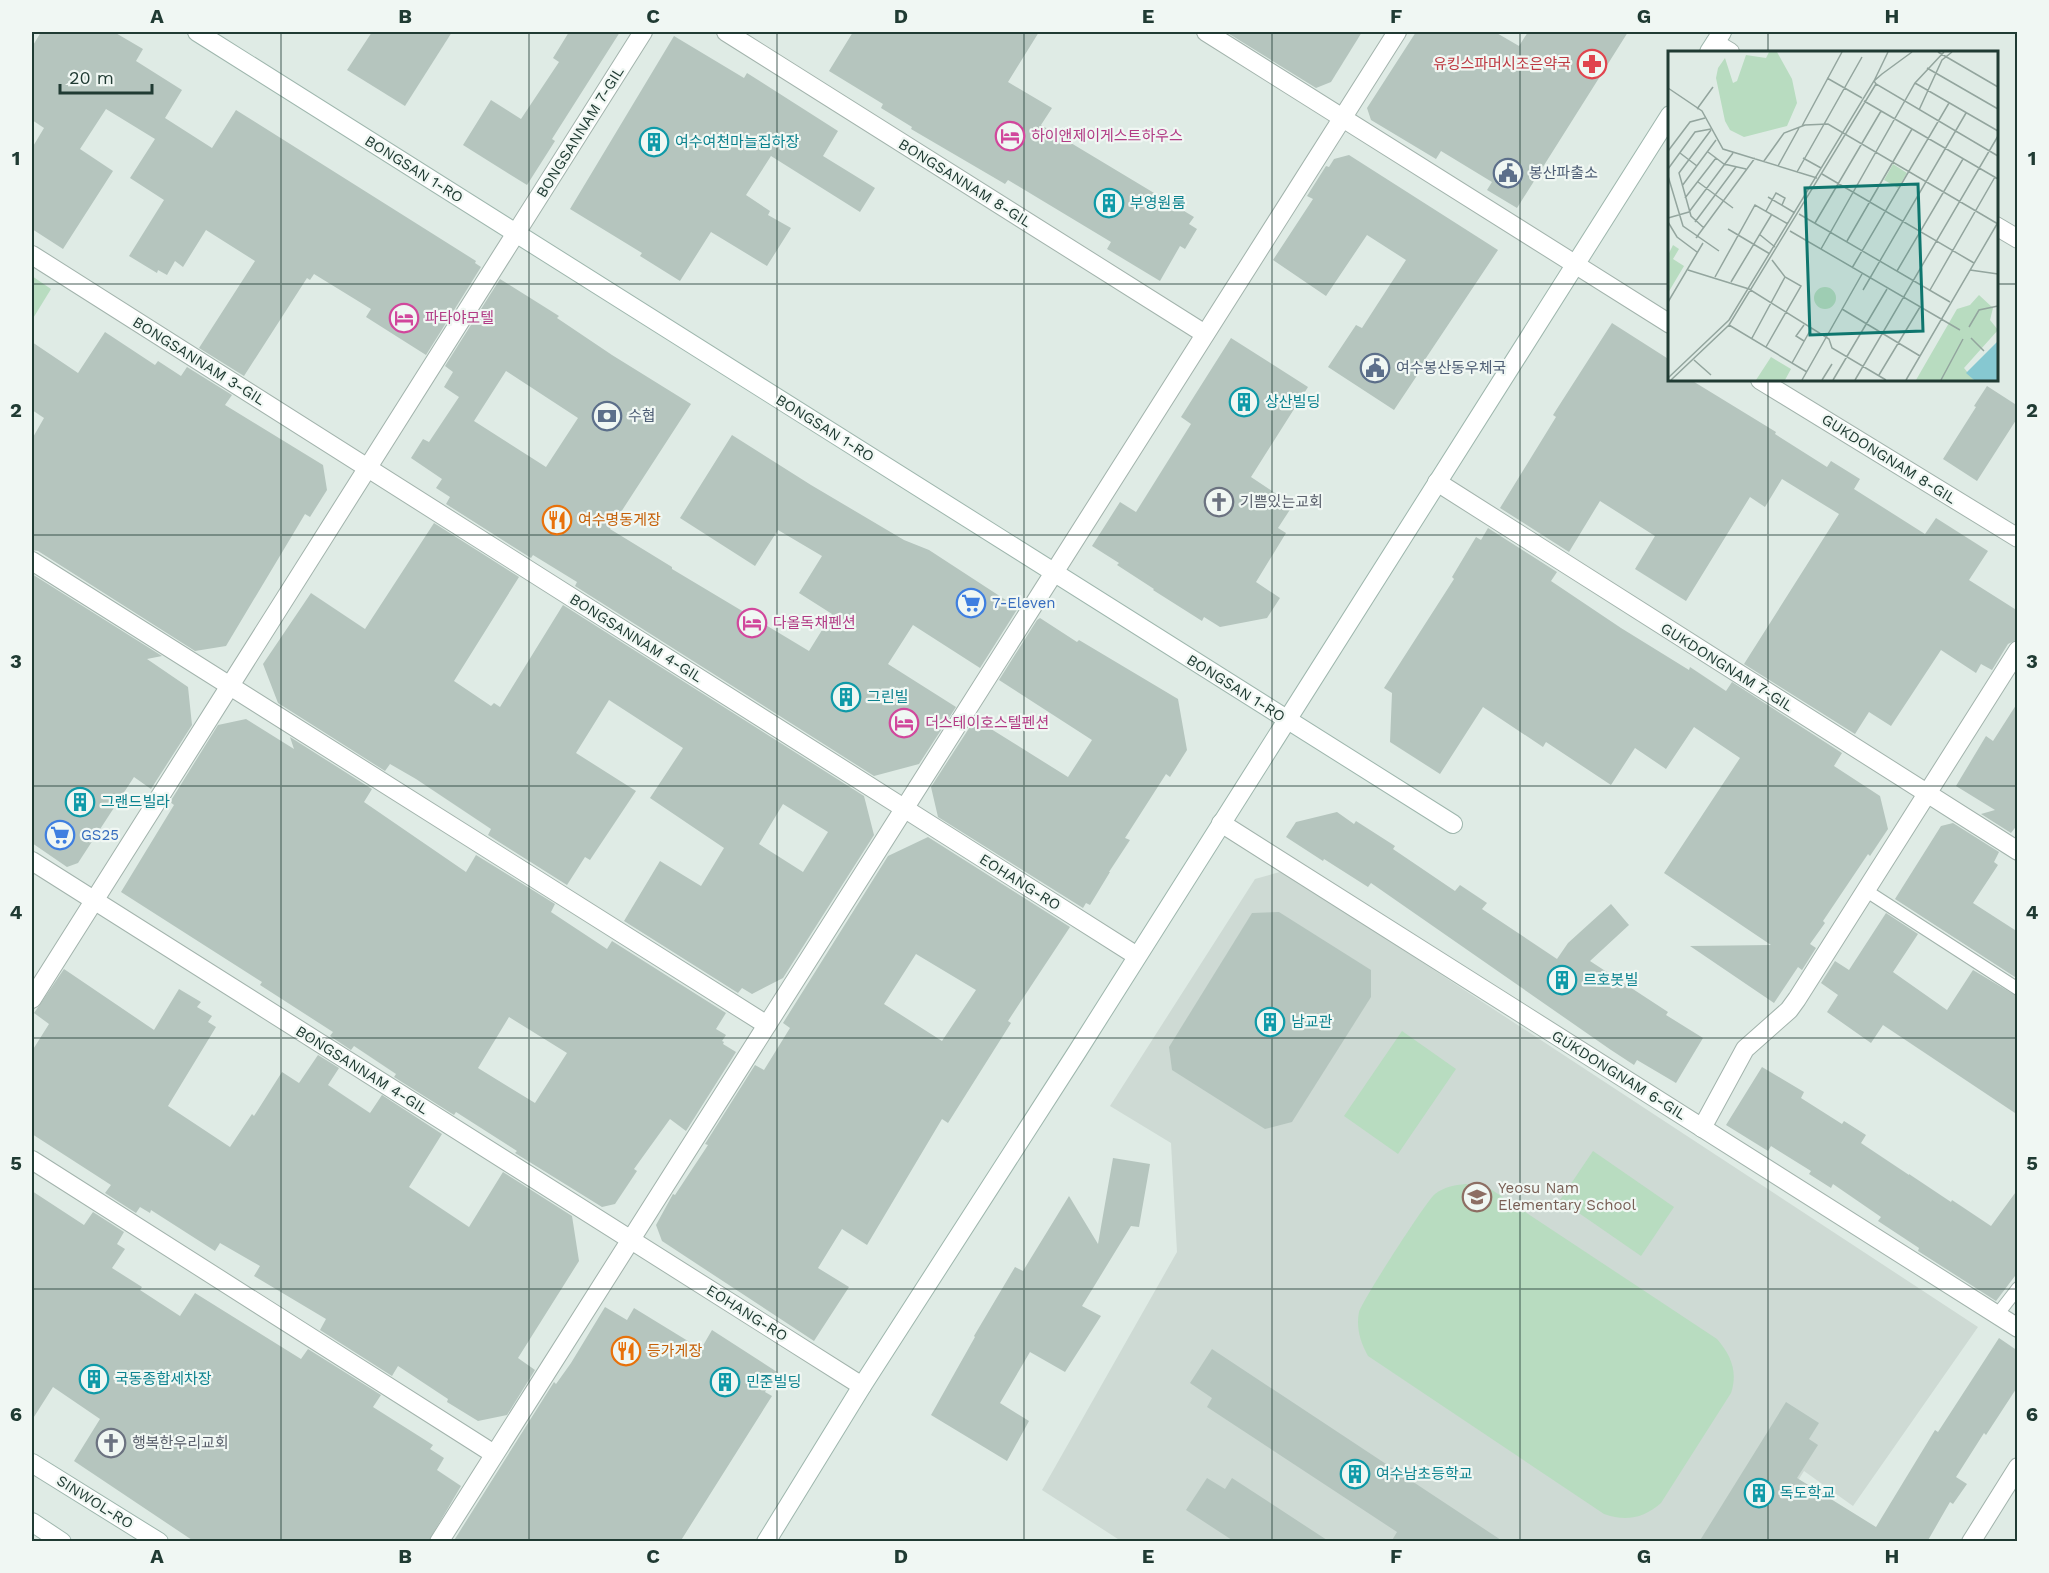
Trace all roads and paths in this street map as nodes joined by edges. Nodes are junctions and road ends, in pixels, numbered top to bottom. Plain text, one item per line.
1 (197, 32) edge
2 (644, 32) edge
3 (726, 32) edge
4 (1206, 32) edge
5 (1397, 32) edge
6 (1342, 118) junction
7 (1668, 118) edge
8 (1998, 227) edge
9 (516, 233) junction
10 (2018, 239) edge
11 (32, 255) edge
12 (1575, 266) junction
13 (1668, 323) edge
14 (1205, 334) junction
15 (1762, 381) edge
16 (367, 468) junction
17 (1437, 483) junction
18 (2018, 538) edge
19 (32, 561) edge
20 (1054, 573) junction
21 (2018, 650) edge
22 (229, 686) junction
23 (1287, 720) junction
24 (1926, 794) junction
25 (904, 808) junction
26 (1221, 824) junction
27 (1453, 824) dead end
28 (2018, 851) edge
29 (32, 861) edge
30 (1865, 890) junction
31 (94, 900) junction
32 (1137, 956) junction
33 (2018, 989) edge
34 (32, 999) edge
35 (767, 1025) junction
36 (1702, 1128) junction
37 (32, 1160) edge
38 (631, 1240) junction
39 (2018, 1288) edge
40 (1997, 1315) junction
41 (2018, 1328) edge
42 (862, 1386) junction
43 (494, 1454) junction
44 (32, 1463) edge
45 (2018, 1467) edge
46 (32, 1522) edge
47 (62, 1542) edge
48 (159, 1542) edge
49 (439, 1542) edge
50 (766, 1542) edge
51 (1971, 1542) edge

1 - 9 street, BONGSAN 1-RO
2 - 9 street, BONGSANNAM 7-GIL
3 - 14 street, BONGSANNAM 8-GIL
4 - 6 street
5 - 6 street
6 - 12 street
6 - 14 street
7 - 12 street
8 - 10 street
9 - 16 street
9 - 20 street, BONGSAN 1-RO
11 - 16 street, BONGSANNAM 3-GIL
12 - 13 street
12 - 17 street
14 - 20 street
15 - 18 street, GUKDONGNAM 8-GIL
16 - 22 street
16 - 25 street, BONGSANNAM 4-GIL
17 - 23 street
17 - 24 street, GUKDONGNAM 7-GIL
19 - 22 street
20 - 23 street, BONGSAN 1-RO
20 - 25 street
21 - 24 street
22 - 31 street
22 - 35 street
23 - 26 street
23 - 27 street, BONGSAN 1-RO
24 - 28 street, GUKDONGNAM 7-GIL
24 - 30 street
25 - 32 street, EOHANG-RO
25 - 35 street
26 - 32 street
26 - 36 street, GUKDONGNAM 6-GIL
29 - 31 street
30 - 33 lane
30 - 36 street
31 - 34 street
31 - 38 street, BONGSANNAM 4-GIL
32 - 42 street
35 - 38 street
36 - 40 street, GUKDONGNAM 6-GIL
37 - 43 street
38 - 42 street, EOHANG-RO
38 - 43 street
39 - 40 lane
40 - 41 street, GUKDONGNAM 6-GIL
42 - 50 street
43 - 49 street
44 - 48 street, SINWOL-RO
45 - 51 street
46 - 47 street

